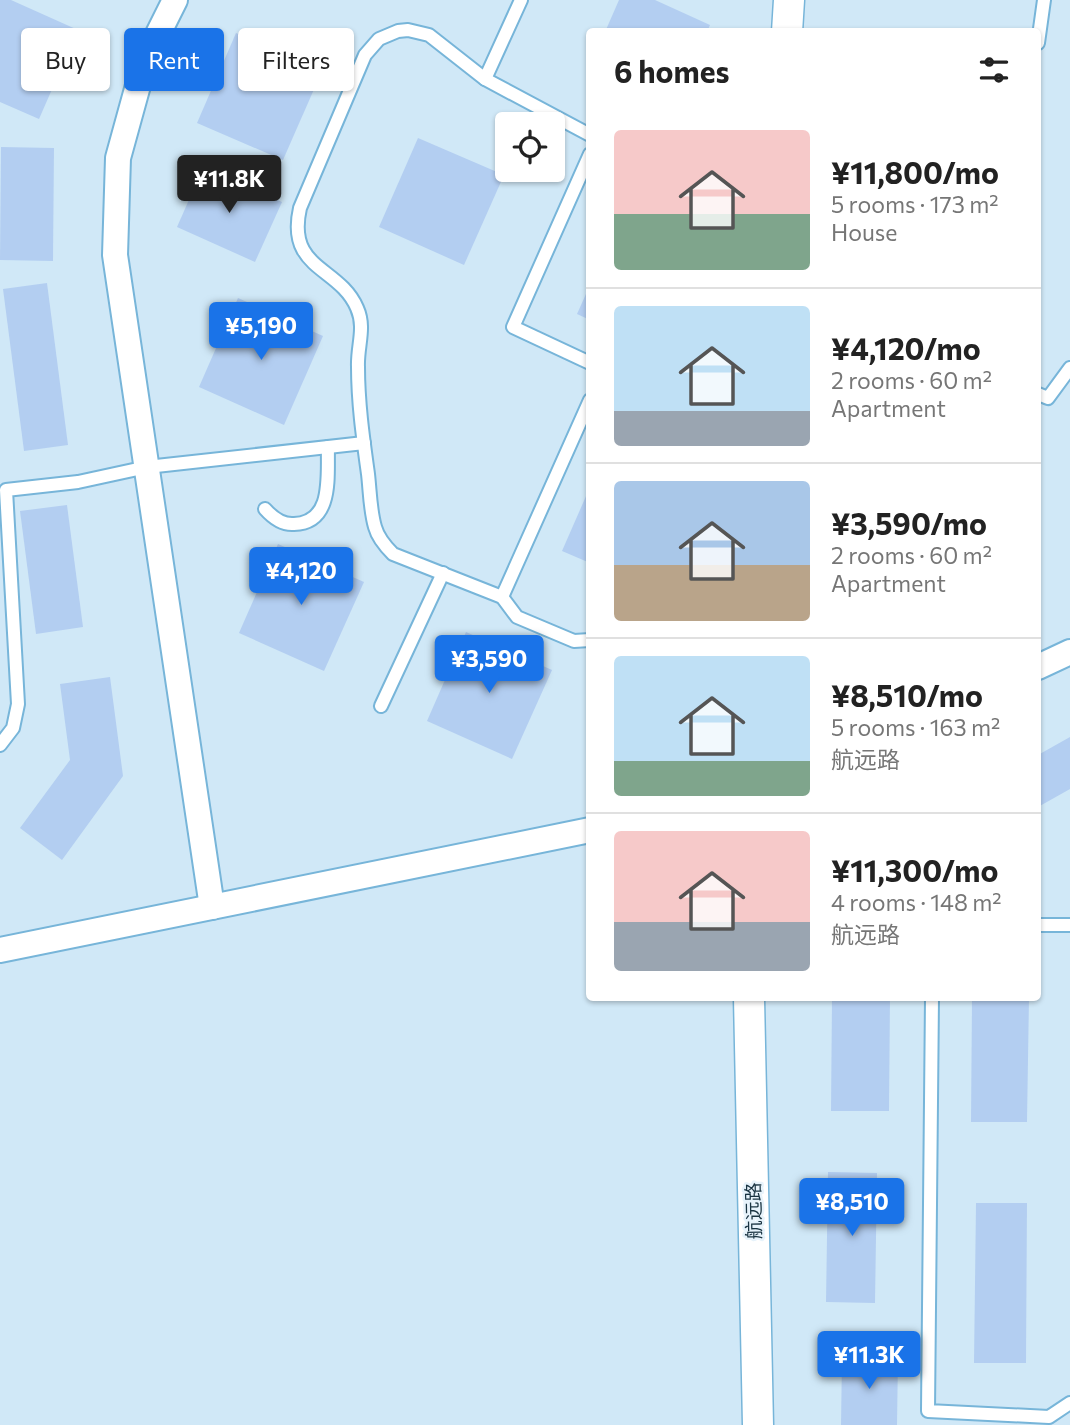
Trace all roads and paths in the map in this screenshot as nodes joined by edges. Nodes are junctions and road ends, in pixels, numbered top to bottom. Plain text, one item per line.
1 (175, 0) edge
2 (521, 0) edge
3 (789, 0) edge
4 (1044, 0) edge
5 (787, 28) edge
6 (1040, 28) edge
7 (485, 79) junction
8 (586, 133) edge
9 (586, 163) edge
10 (586, 361) edge
11 (1070, 368) edge
12 (1041, 395) edge
13 (586, 409) edge
14 (364, 443) junction
15 (328, 447) junction
16 (146, 467) junction
17 (265, 509) dead end
18 (443, 573) junction
19 (502, 597) junction
20 (586, 640) edge
21 (1070, 652) edge
22 (1041, 666) edge
23 (381, 706) dead end
24 (0, 745) edge
25 (586, 831) edge
26 (212, 907) junction
27 (1041, 925) edge
28 (1070, 925) edge
29 (0, 950) edge
30 (749, 1001) edge
31 (932, 1001) edge
32 (1070, 1403) edge
33 (1053, 1421) edge
34 (758, 1425) edge

1 - 16 street
2 - 7 lane
3 - 5 street
4 - 6 lane
7 - 8 lane
7 - 14 lane
9 - 10 lane
11 - 12 lane
13 - 19 lane
14 - 15 lane
14 - 18 lane
15 - 16 lane
15 - 17 lane
16 - 24 lane
16 - 26 street
18 - 19 lane
18 - 23 lane
19 - 20 lane
21 - 22 street
25 - 26 street
26 - 29 street
27 - 28 lane
30 - 34 street, 航远路
31 - 33 lane
32 - 33 lane

